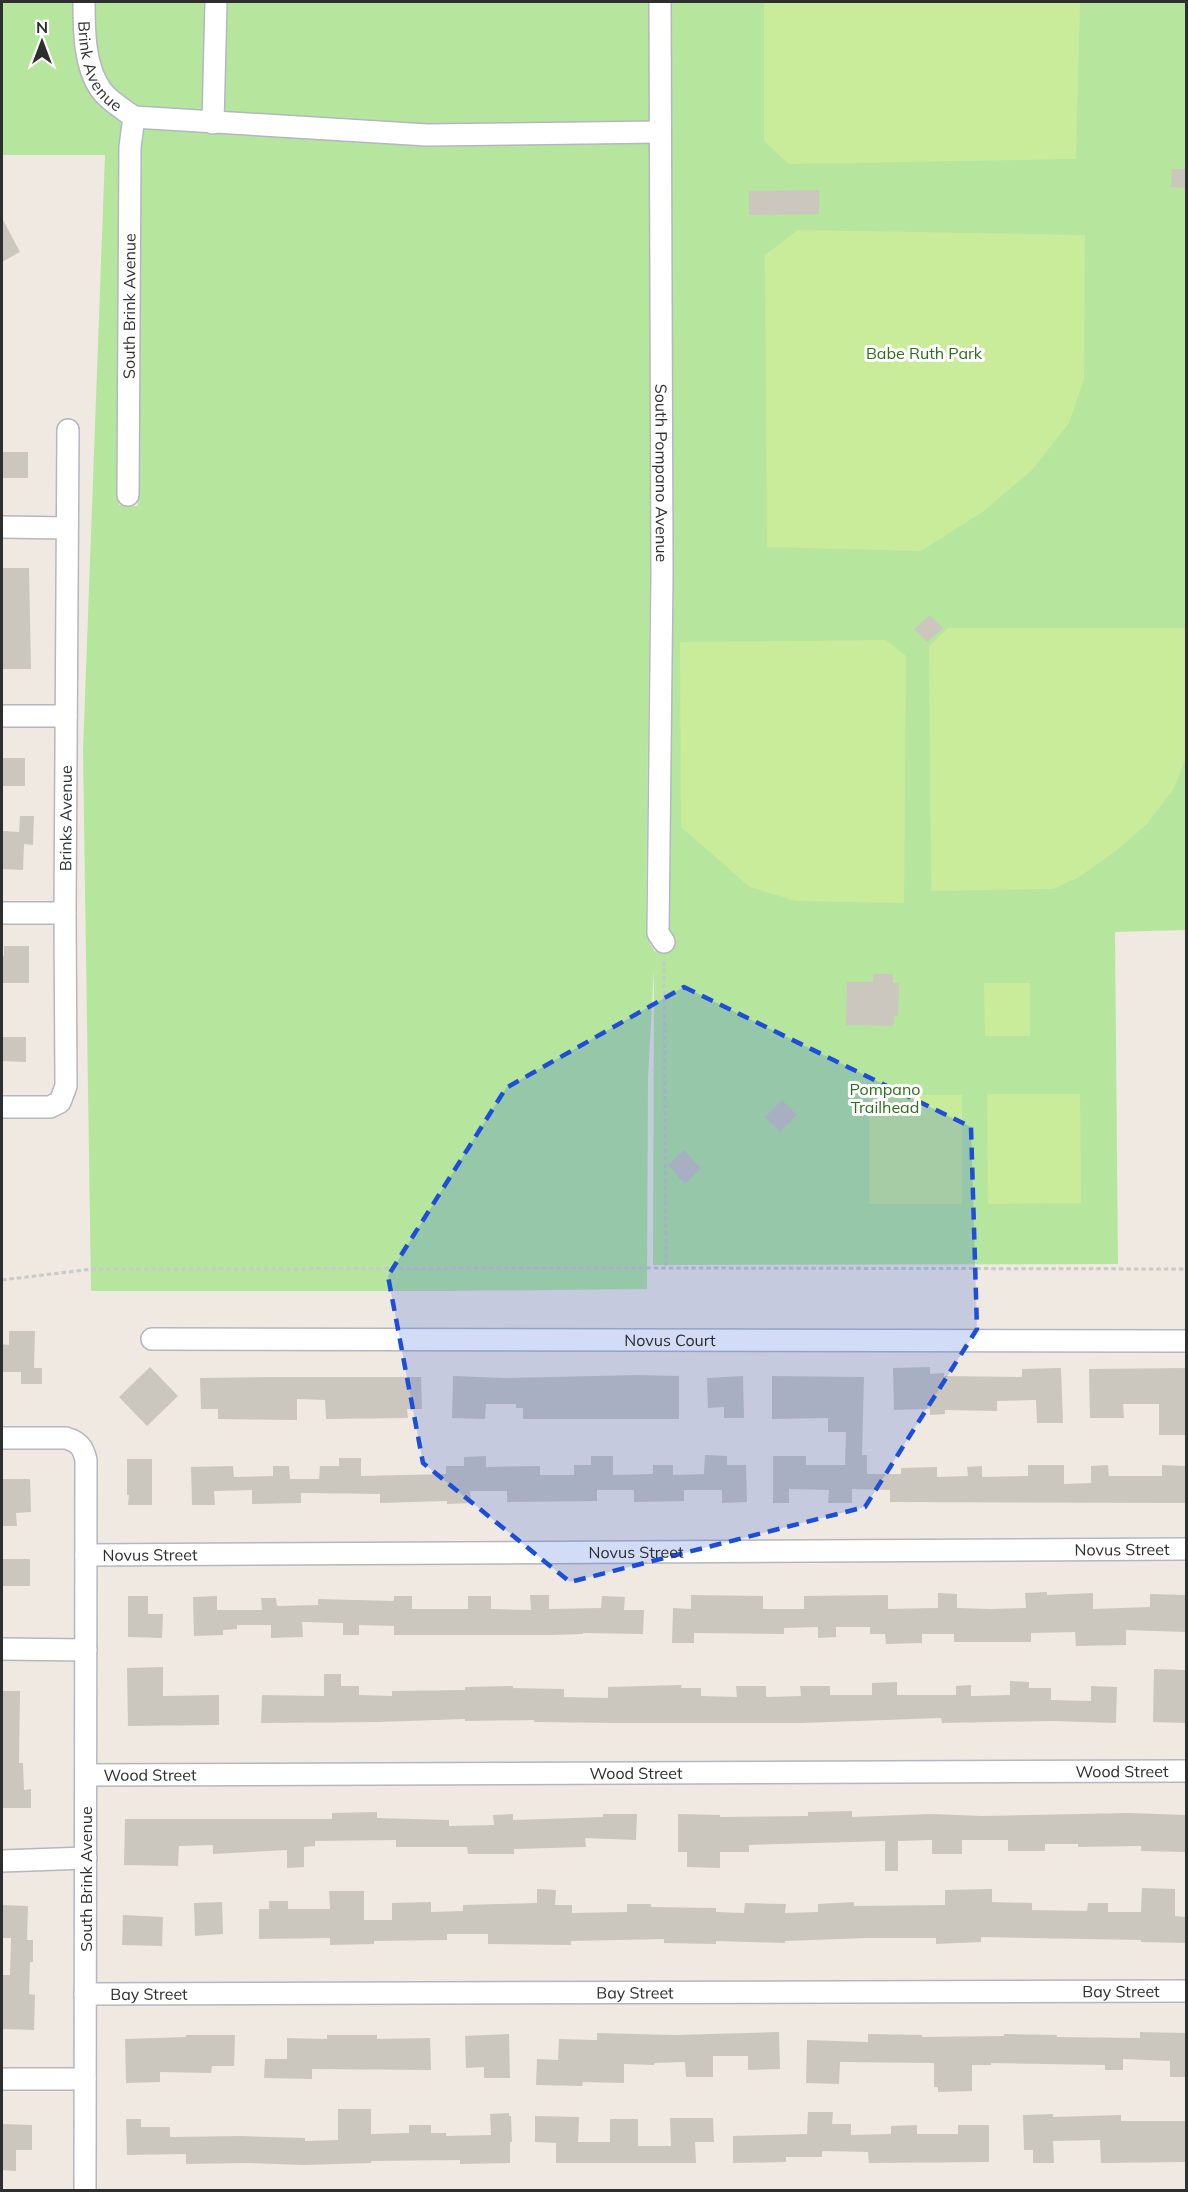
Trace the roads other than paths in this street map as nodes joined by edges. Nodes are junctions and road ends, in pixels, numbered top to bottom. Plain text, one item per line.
1 (84, 2) edge
2 (216, 2) edge
3 (660, 2) edge
4 (134, 117) junction
5 (213, 123) junction
6 (660, 132) junction
7 (68, 430) dead end
8 (129, 495) dead end
9 (2, 527) edge
10 (67, 528) junction
11 (2, 716) edge
12 (66, 716) junction
13 (2, 913) edge
14 (65, 913) junction
15 (664, 942) road end
16 (2, 1107) edge
17 (152, 1339) dead end
18 (1186, 1341) edge
19 (2, 1438) edge
20 (1186, 1549) edge
21 (86, 1555) junction
22 (2, 1649) edge
23 (86, 1650) junction
24 (1186, 1771) edge
25 (86, 1775) junction
26 (86, 1858) junction
27 (2, 1861) edge
28 (1186, 1991) edge
29 (86, 1994) junction
30 (2, 2079) edge
31 (86, 2079) junction
32 (85, 2190) edge

1 - 4 street, Brink Avenue
2 - 5 street
3 - 6 street, South Pompano Avenue
4 - 5 street
4 - 8 street, South Brink Avenue
5 - 6 street
6 - 15 street, South Pompano Avenue
7 - 10 street
9 - 10 street
10 - 12 street, Brinks Avenue
11 - 12 street
12 - 14 street, Brinks Avenue
13 - 14 street
14 - 16 street, Brinks Avenue
17 - 18 street, Novus Court
19 - 21 street, South Brink Avenue
20 - 21 street, Novus Street
21 - 23 street, South Brink Avenue
22 - 23 street
23 - 25 street, South Brink Avenue
24 - 25 street, Wood Street
25 - 26 street, South Brink Avenue
26 - 27 street
26 - 29 street, South Brink Avenue
28 - 29 street, Bay Street
29 - 31 street, South Brink Avenue
30 - 31 street
31 - 32 street, South Brink Avenue

